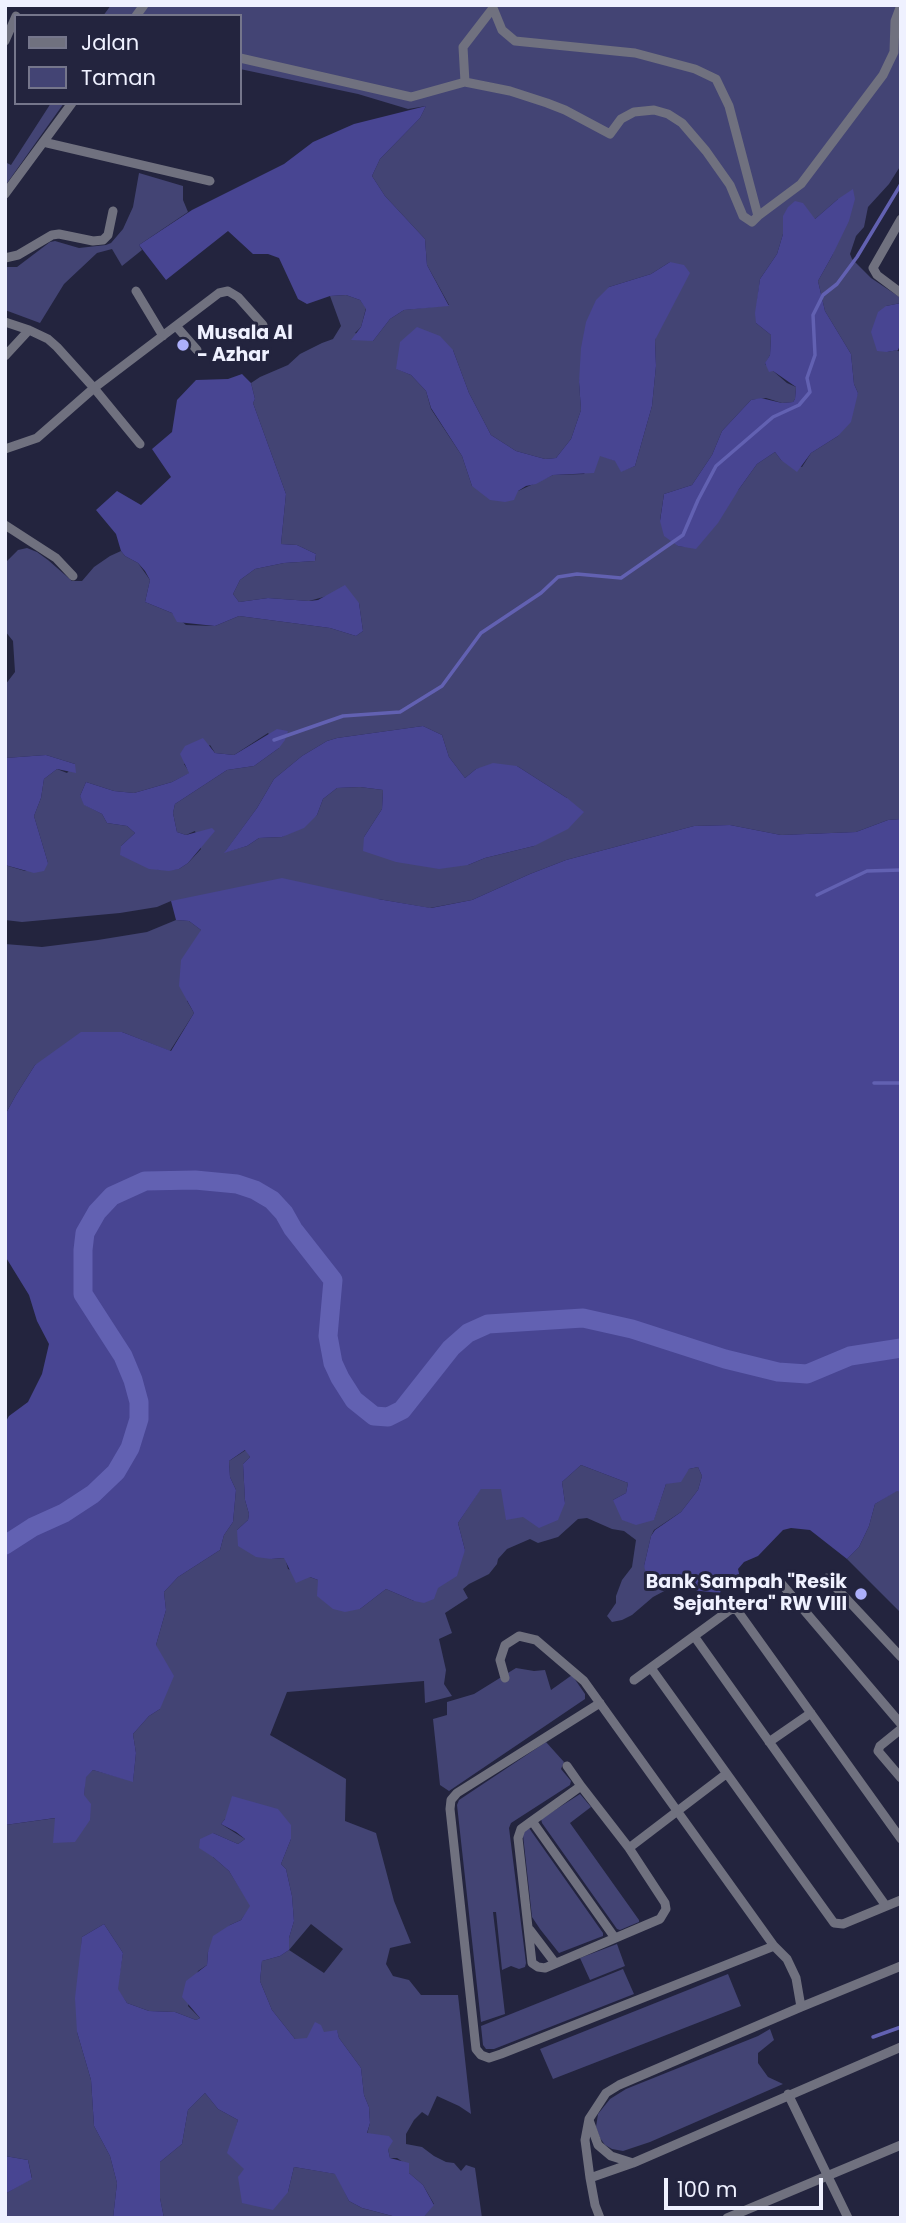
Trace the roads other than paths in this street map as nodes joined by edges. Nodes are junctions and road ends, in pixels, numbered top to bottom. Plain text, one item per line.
1 (901, 5) edge
2 (493, 6) edge
3 (14, 21) edge
4 (5, 41) edge
5 (242, 58) edge
6 (465, 82) junction
7 (71, 105) edge
8 (43, 142) junction
9 (210, 181) dead end
10 (5, 194) edge
11 (113, 211) dead end
12 (758, 216) junction
13 (901, 219) edge
14 (5, 258) edge
15 (136, 291) dead end
16 (901, 293) edge
17 (5, 322) edge
18 (263, 325) dead end
19 (176, 326) junction
20 (29, 330) junction
21 (163, 336) junction
22 (197, 350) dead end
23 (5, 356) edge
24 (94, 388) junction
25 (140, 444) dead end
26 (5, 449) edge
27 (5, 525) edge
28 (73, 576) dead end
29 (827, 1578) dead end
30 (780, 1581) dead end
31 (694, 1636) junction
32 (901, 1657) edge
33 (651, 1668) junction
34 (505, 1678) dead end
35 (634, 1680) dead end
36 (600, 1703) junction
37 (811, 1713) junction
38 (901, 1724) edge
39 (901, 1729) edge
40 (769, 1742) junction
41 (567, 1766) dead end
42 (726, 1774) junction
43 (901, 1778) edge
44 (581, 1786) junction
45 (678, 1810) junction
46 (531, 1821) junction
47 (901, 1839) edge
48 (629, 1848) junction
49 (901, 1900) edge
50 (886, 1906) junction
51 (528, 1928) junction
52 (615, 1938) junction
53 (774, 1946) junction
54 (555, 1963) junction
55 (901, 1966) edge
56 (801, 2007) junction
57 (901, 2047) edge
58 (788, 2094) junction
59 (589, 2119) junction
60 (901, 2145) edge
61 (633, 2163) junction
62 (827, 2175) junction
63 (590, 2178) junction
64 (600, 2218) edge
65 (727, 2218) edge
66 (848, 2218) edge

1 - 12 street
2 - 6 street
2 - 12 street
3 - 4 street
5 - 6 street
6 - 12 street
7 - 8 street
8 - 9 street
8 - 10 street
11 - 14 street
13 - 16 street
15 - 21 street
17 - 20 street
18 - 19 street
19 - 21 street
19 - 22 street
20 - 23 street
20 - 24 street
21 - 24 street
24 - 25 street
24 - 26 street
27 - 28 street
29 - 32 street
30 - 38 street
31 - 33 street
31 - 37 street
31 - 40 street
33 - 35 street
33 - 42 street
34 - 36 street
36 - 45 street
36 - 53 street
37 - 40 street
37 - 47 street
39 - 43 street
40 - 50 street
41 - 44 street
42 - 45 street
42 - 50 street
44 - 46 street
44 - 48 street
45 - 48 street
45 - 53 street
46 - 51 street
46 - 52 street
48 - 52 street
49 - 50 street
51 - 54 street
51 - 54 street
52 - 54 street
53 - 56 street
55 - 56 street
56 - 59 street
57 - 58 street
58 - 61 street
58 - 62 street
59 - 61 street
59 - 63 street
60 - 62 street
61 - 63 street
62 - 65 street
62 - 66 street
63 - 64 street

